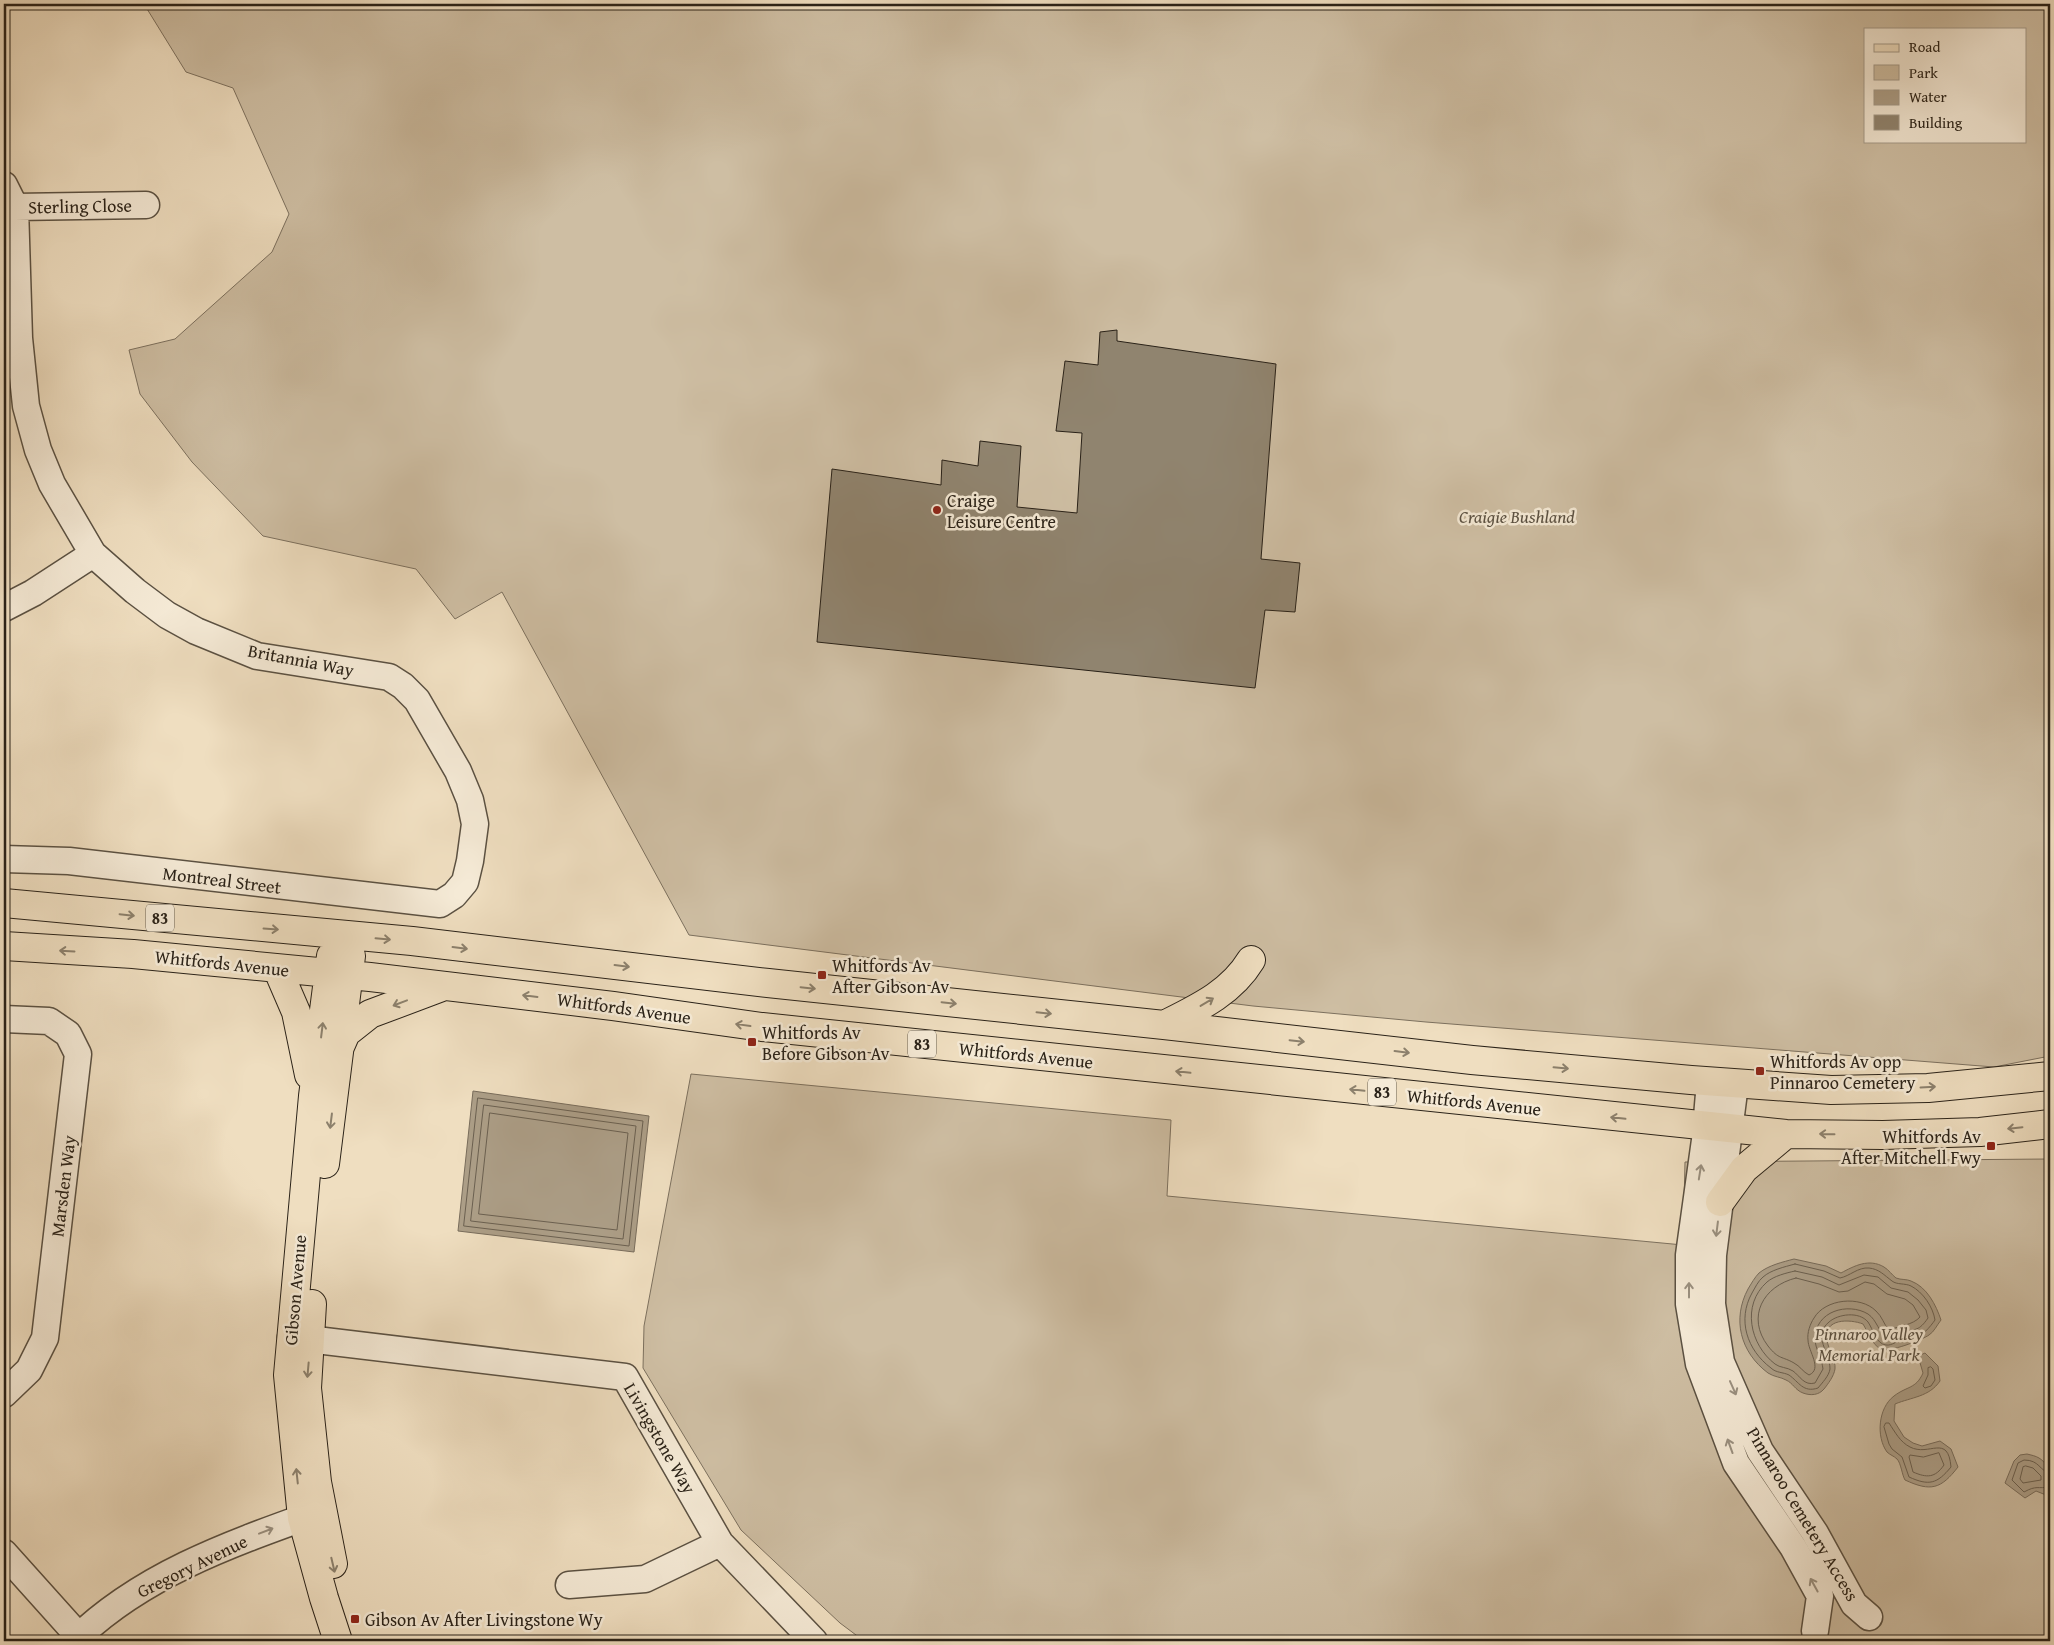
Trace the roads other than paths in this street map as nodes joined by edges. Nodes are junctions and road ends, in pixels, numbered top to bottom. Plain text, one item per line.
1 (9, 196) edge
2 (146, 205) dead end
3 (92, 554) junction
4 (4, 608) edge
5 (4, 859) edge
6 (4, 903) edge
7 (440, 904) joint
8 (343, 935) junction
9 (4, 946) edge
10 (1251, 960) dead end
11 (278, 968) junction
12 (339, 974) junction
13 (446, 985) junction
14 (4, 1019) edge
15 (1164, 1025) junction
16 (339, 1050) junction
17 (2050, 1076) edge
18 (1723, 1083) junction
19 (313, 1096) junction
20 (2050, 1124) edge
21 (1718, 1127) junction
22 (1786, 1134) junction
23 (1720, 1202) junction
24 (301, 1337) junction
25 (4, 1394) edge
26 (314, 1524) junction
27 (720, 1542) junction
28 (4, 1553) edge
29 (569, 1584) dead end
30 (1869, 1617) dead end
31 (1815, 1632) dead end
32 (83, 1640) edge
33 (338, 1641) edge
34 (358, 1641) edge
35 (814, 1641) edge

1 - 2 street, Sterling Close
1 - 3 street, Britannia Way
3 - 4 street
3 - 7 street, Britannia Way
5 - 7 street, Montreal Street
6 -> 8 main road, 83
8 - 12 main road, Gibson Avenue
8 -> 15 main road, 83
11 -> 9 main road, Whitfords Avenue / 83
15 -> 10 main road
11 - 12 main road, Whitfords Avenue / 83
11 - 19 main road
12 - 13 main road, Whitfords Avenue / 83
12 - 16 main road, Gibson Avenue
19 -> 12 main road, Gibson Avenue
13 -> 16 main road
21 -> 13 main road, Whitfords Avenue / 83
14 - 25 street, Marsden Way
15 -> 18 main road, 83
16 -> 24 main road, Gibson Avenue
18 -> 17 main road, 83
18 - 21 street, Pinnaroo Cemetery Access
19 - 24 main road, Gibson Avenue
20 -> 22 main road, Whitfords Avenue / 83
21 - 22 main road, Whitfords Avenue / 83
21 - 23 street, Pinnaroo Cemetery Access
31 -> 21 street, Pinnaroo Cemetery Access
22 - 23 main road
23 -> 30 street, Pinnaroo Cemetery Access
24 - 26 main road, Gibson Avenue
24 - 27 street, Livingstone Way
26 - 32 street, Gregory Avenue
26 - 33 main road, Gibson Avenue
26 -> 34 main road, Gibson Avenue
27 - 29 street
27 - 35 street, Livingstone Way
28 - 32 street

